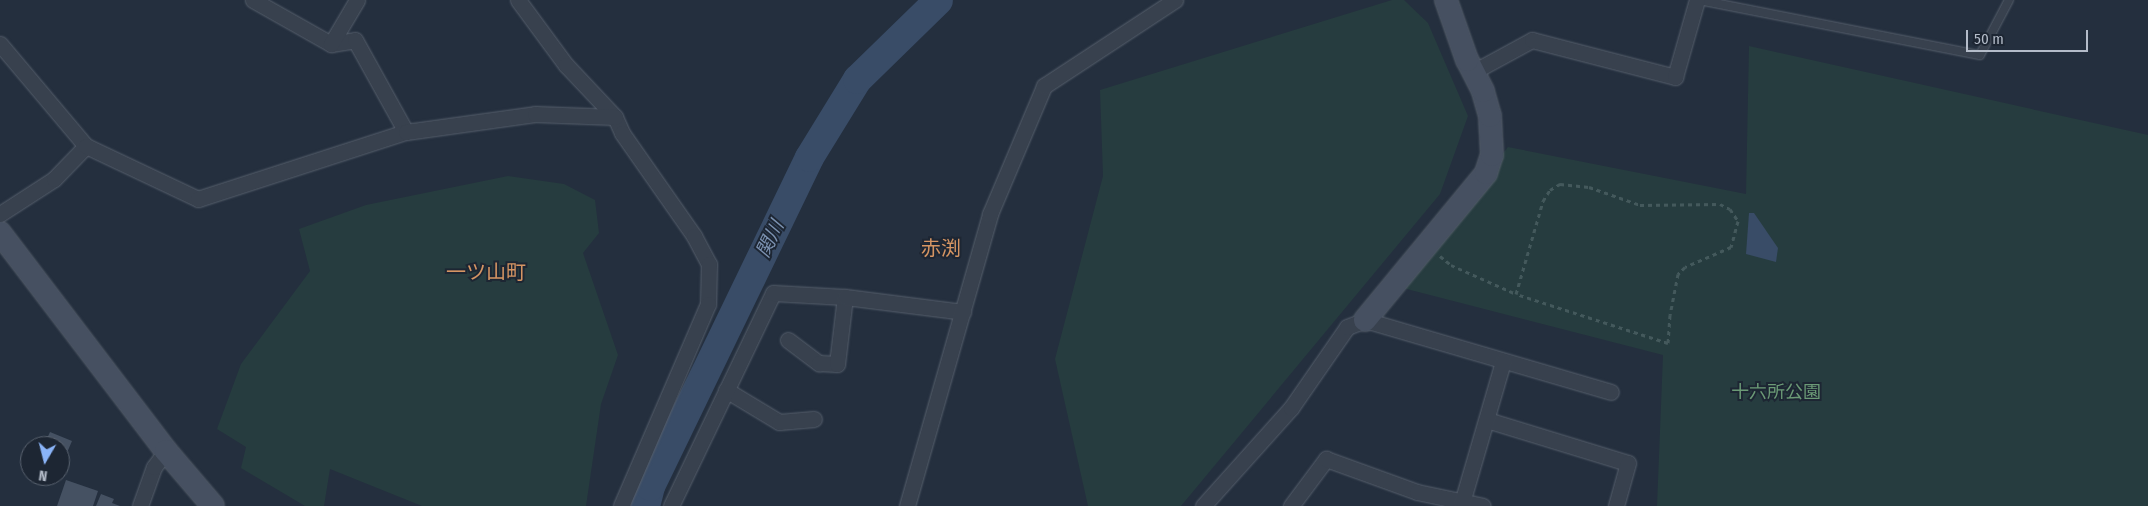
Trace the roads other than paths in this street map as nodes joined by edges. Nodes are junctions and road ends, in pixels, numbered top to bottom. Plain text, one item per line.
1 (253, 0) edge
2 (357, 0) edge
3 (518, 0) edge
4 (1175, 0) edge
5 (1446, 0) edge
6 (1698, 0) edge
7 (2009, 0) edge
8 (0, 44) edge
9 (331, 44) junction
10 (1473, 72) junction
11 (615, 117) junction
12 (406, 132) junction
13 (86, 146) junction
14 (0, 214) edge
15 (0, 233) edge
16 (845, 297) junction
17 (963, 312) junction
18 (1364, 320) junction
19 (788, 340) dead end
20 (1503, 361) junction
21 (726, 390) junction
22 (1611, 392) dead end
23 (814, 419) dead end
24 (1487, 420) junction
25 (166, 451) junction
26 (1463, 503) edge
27 (140, 506) edge
28 (213, 506) edge
29 (621, 506) edge
30 (671, 506) edge
31 (907, 506) edge
32 (1204, 506) edge
33 (1290, 506) edge
34 (1483, 506) edge
35 (1616, 506) edge

1 - 9 street
2 - 9 street
3 - 11 street
4 - 17 street
5 - 10 street
6 - 7 lane
6 - 10 street
8 - 13 street
9 - 12 street
10 - 18 street
11 - 12 street
11 - 29 street
12 - 13 street
13 - 14 street
15 - 25 street
16 - 17 street
16 - 19 street
16 - 21 street
17 - 31 street
18 - 20 street
18 - 32 street
20 - 22 street
20 - 24 street
21 - 23 street
21 - 30 street
24 - 26 street
24 - 35 street
25 - 27 street
25 - 28 street
26 - 33 street
26 - 34 street

